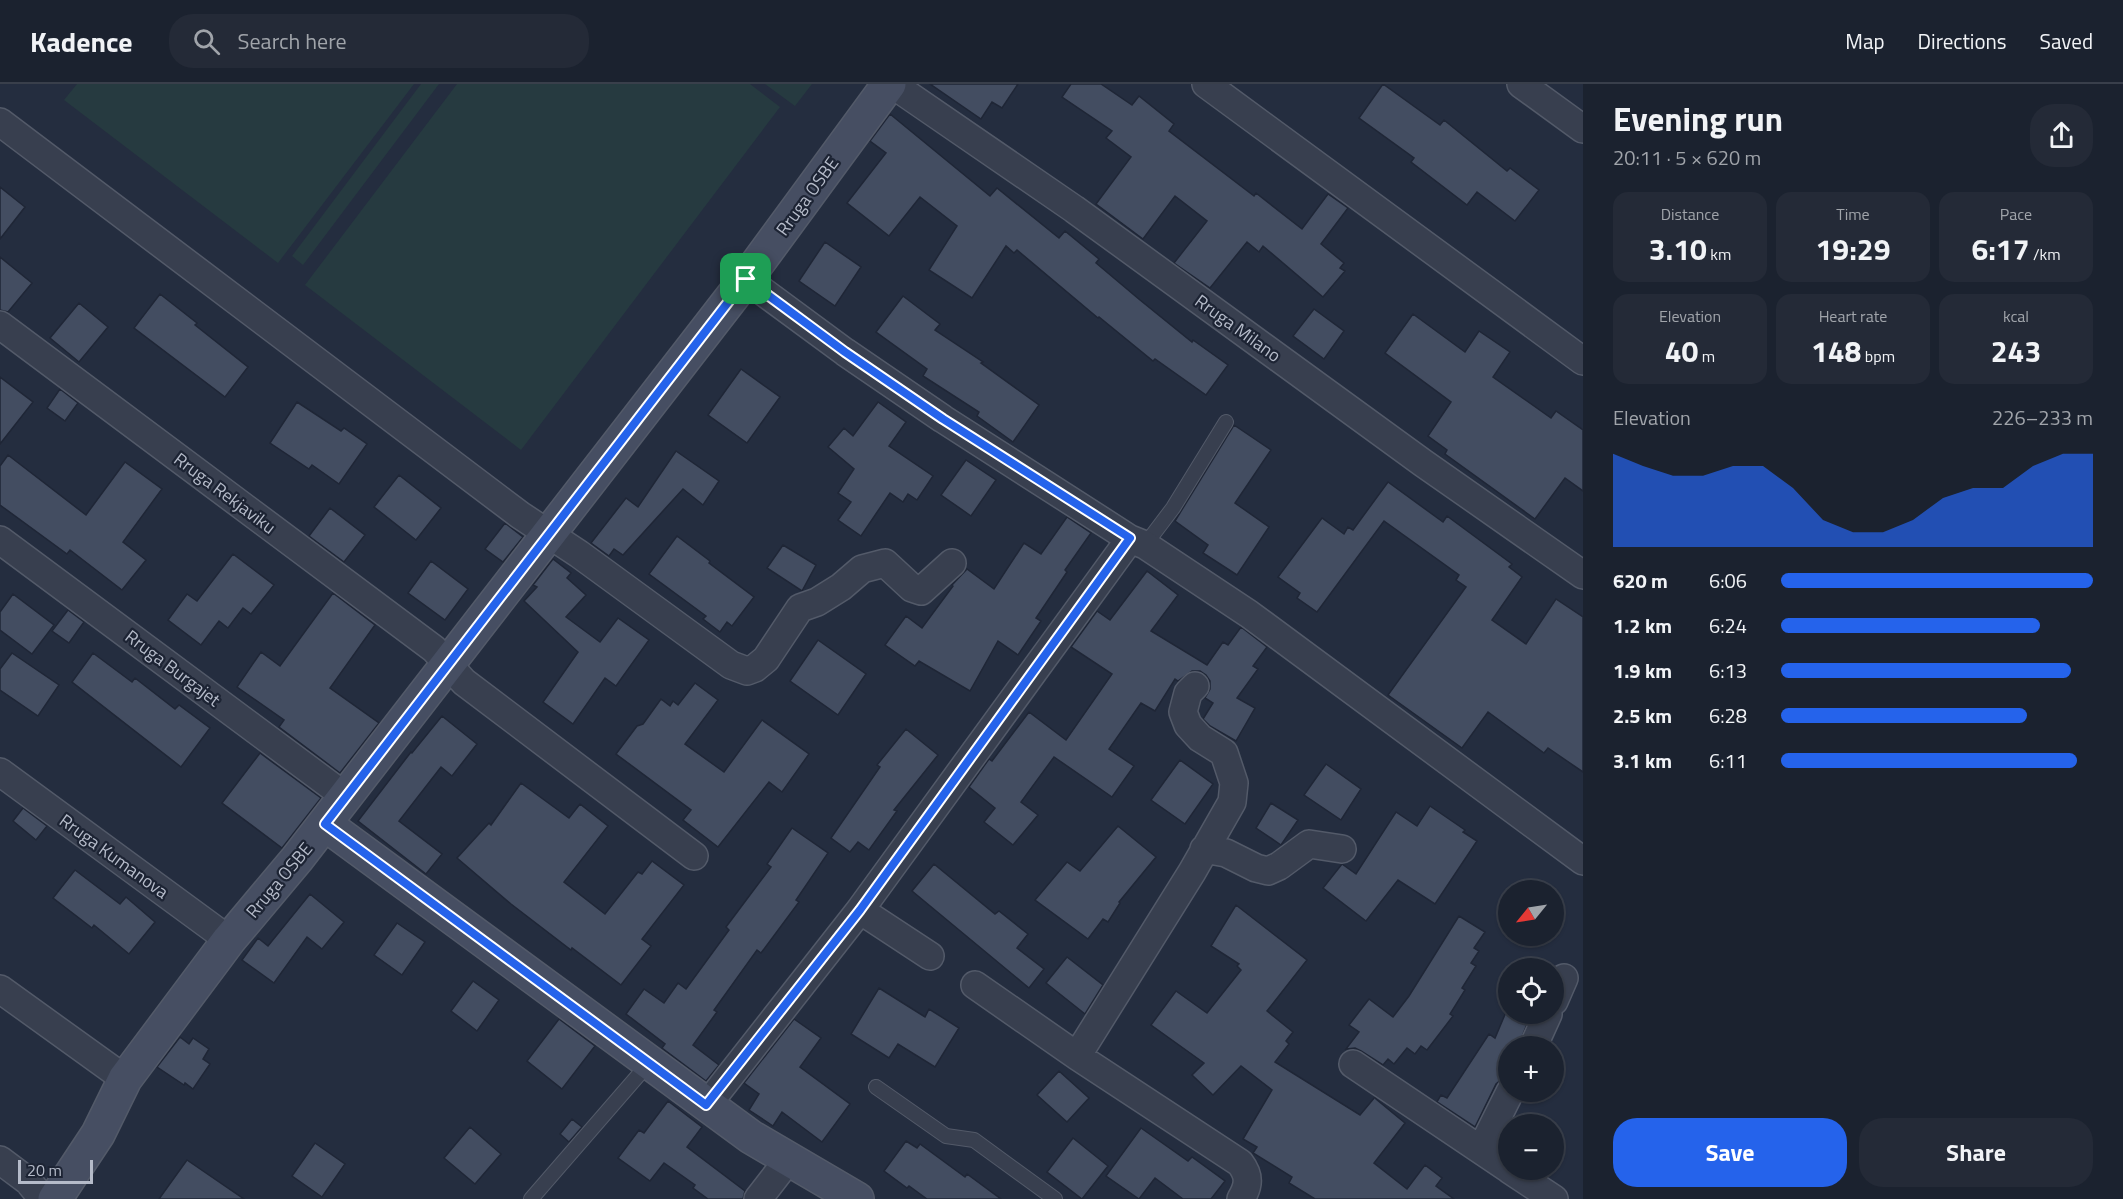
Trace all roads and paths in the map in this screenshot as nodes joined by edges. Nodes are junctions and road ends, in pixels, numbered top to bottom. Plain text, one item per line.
1 (891, 84) edge
2 (1206, 84) edge
3 (1521, 84) edge
4 (0, 122) edge
5 (1583, 129) edge
6 (746, 279) junction
7 (0, 325) edge
8 (1583, 361) edge
9 (1226, 422) dead end
10 (549, 533) junction
11 (0, 540) edge
12 (1137, 542) junction
13 (952, 563) dead end
14 (1583, 575) edge
15 (448, 664) junction
16 (1195, 686) dead end
17 (0, 772) edge
18 (346, 797) junction
19 (325, 824) junction
20 (1204, 849) junction
21 (1342, 849) dead end
22 (694, 856) dead end
23 (1583, 861) edge
24 (860, 910) junction
25 (229, 940) junction
26 (930, 956) dead end
27 (975, 985) dead end
28 (0, 989) edge
29 (1077, 1056) junction
30 (649, 1063) junction
31 (1353, 1064) dead end
32 (125, 1079) junction
33 (876, 1087) dead end
34 (1505, 1102) edge
35 (706, 1105) junction
36 (1481, 1150) junction
37 (789, 1159) junction
38 (0, 1160) edge
39 (1498, 1162) edge
40 (1525, 1180) edge
41 (43, 1199) edge
42 (55, 1199) edge
43 (531, 1199) edge
44 (758, 1199) edge
45 (857, 1199) edge
46 (1055, 1199) edge
47 (1241, 1199) edge
48 (1554, 1199) edge

1 - 6 street, Rruga OSBE
1 - 14 street, Rruga Milano
2 - 8 street
3 - 5 street
4 - 10 street
6 - 10 street, Rruga OSBE
6 - 12 street
7 - 15 street, Rruga Rekjaviku
9 - 12 lane
10 - 13 street
10 - 15 street, Rruga OSBE
11 - 18 street, Rruga Burgajet
12 - 23 street
12 - 24 street
15 - 18 street, Rruga OSBE
15 - 22 street, Rruga Rekjaviku
16 - 20 street
17 - 25 street, Rruga Kumanova
18 - 19 street, Rruga OSBE
19 - 25 street, Rruga OSBE
19 - 30 street
20 - 21 street
20 - 29 street
24 - 26 street
24 - 35 street
25 - 32 street, Rruga OSBE
27 - 29 street
28 - 32 street
29 - 47 street
30 - 35 street
30 - 43 lane
31 - 36 street
32 - 42 street, Rruga OSBE
33 - 46 lane
34 - 36 street
35 - 37 street
36 - 39 street
37 - 44 street
37 - 45 street
38 - 41 street
40 - 48 street

